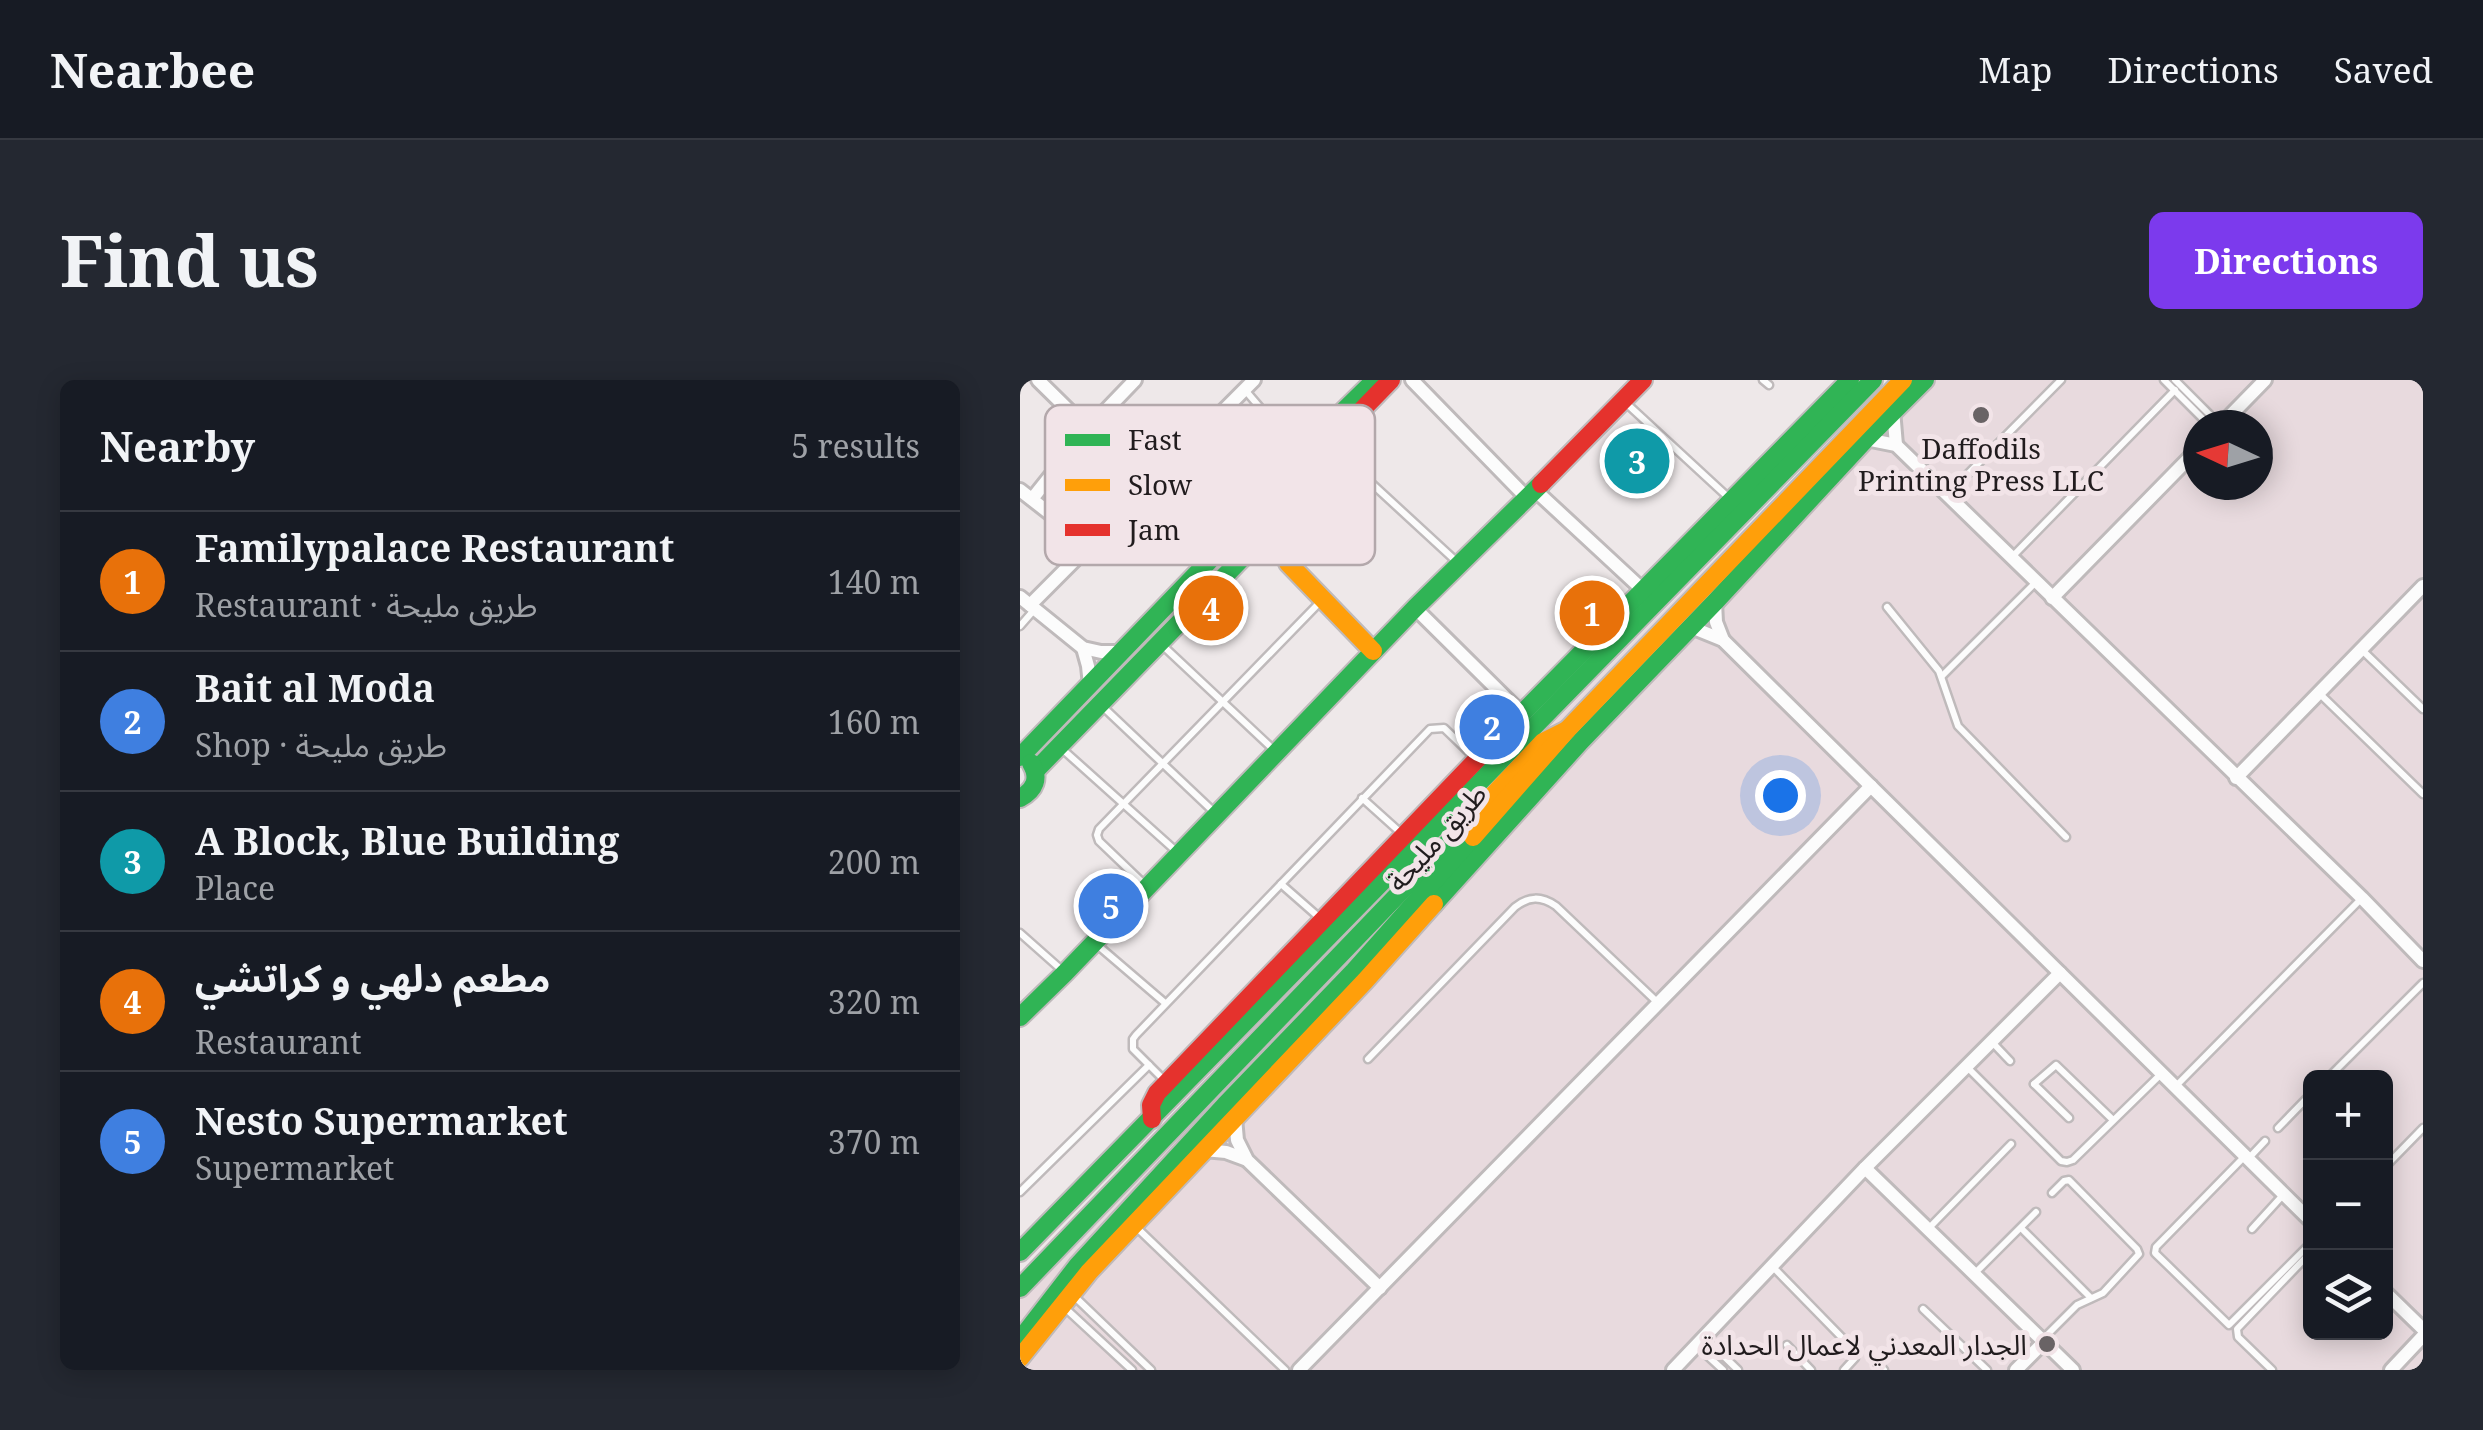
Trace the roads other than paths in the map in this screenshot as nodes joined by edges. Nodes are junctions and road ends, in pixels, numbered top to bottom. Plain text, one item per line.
1 (1038, 380) edge
2 (1134, 380) edge
3 (1374, 380) edge
4 (1391, 380) edge
5 (1412, 380) edge
6 (1643, 380) edge
7 (1850, 380) edge
8 (1874, 380) edge
9 (1903, 380) edge
10 (1925, 380) edge
11 (2061, 380) edge
12 (2164, 380) edge
13 (2175, 380) edge
14 (2265, 380) edge
15 (1249, 385) edge
16 (2174, 390) junction
17 (1623, 400) junction
18 (1064, 405) edge
19 (1110, 405) edge
20 (1229, 405) edge
21 (1349, 405) edge
22 (1367, 405) edge
23 (1893, 410) junction
24 (2194, 410) edge
25 (2206, 410) edge
26 (2236, 410) edge
27 (1866, 438) junction
28 (1896, 445) junction
29 (2183, 464) edge
30 (1045, 483) edge
31 (1375, 486) edge
32 (1020, 490) edge
33 (1531, 494) junction
34 (1947, 495) junction
35 (1032, 499) junction
36 (1732, 500) junction
37 (1045, 509) edge
38 (2011, 558) junction
39 (1459, 564) junction
40 (1069, 565) edge
41 (1206, 565) edge
42 (1238, 565) edge
43 (1290, 565) edge
44 (2036, 582) junction
45 (2423, 586) edge
46 (1644, 591) junction
47 (2052, 598) junction
48 (1322, 600) junction
49 (1716, 602) junction
50 (1028, 603) edge
51 (1887, 607) dead end
52 (1415, 608) junction
53 (1020, 626) edge
54 (1692, 626) junction
55 (1723, 640) junction
56 (1160, 643) junction
57 (1082, 648) junction
58 (2362, 649) junction
59 (1373, 651) junction
60 (1121, 652) junction
61 (1942, 676) junction
62 (1090, 685) junction
63 (2319, 693) junction
64 (1223, 702) junction
65 (1100, 704) junction
66 (2423, 709) edge
67 (1522, 714) junction
68 (1567, 730) junction
69 (1059, 746) junction
70 (1276, 752) junction
71 (1020, 757) edge
72 (1476, 760) junction
73 (1163, 763) junction
74 (1036, 770) junction
75 (2236, 778) junction
76 (1871, 786) junction
77 (2423, 794) edge
78 (1020, 798) edge
79 (1362, 798) junction
80 (1124, 804) junction
81 (1216, 814) junction
82 (1402, 835) junction
83 (2066, 837) dead end
84 (1179, 853) junction
85 (1282, 884) junction
86 (1147, 887) junction
87 (2362, 898) junction
88 (1322, 920) junction
89 (1020, 934) edge
90 (1094, 942) junction
91 (2421, 956) edge
92 (1065, 973) junction
93 (2060, 973) junction
94 (2423, 983) edge
95 (1658, 1002) junction
96 (1166, 1004) junction
97 (1020, 1016) edge
98 (1991, 1042) junction
99 (1368, 1058) dead end
100 (2010, 1061) dead end
101 (1149, 1065) junction
102 (1966, 1066) junction
103 (2336, 1070) edge
104 (2162, 1073) junction
105 (1166, 1082) junction
106 (2176, 1087) junction
107 (2303, 1103) edge
108 (1235, 1118) junction
109 (2069, 1118) dead end
110 (1152, 1120) junction
111 (2113, 1120) junction
112 (2278, 1128) dead end
113 (2423, 1128) edge
114 (2265, 1141) dead end
115 (2012, 1144) dead end
116 (1204, 1150) junction
117 (2246, 1158) junction
118 (1247, 1160) junction
119 (2392, 1160) edge
120 (1865, 1168) junction
121 (1020, 1192) edge
122 (2052, 1193) dead end
123 (2284, 1194) junction
124 (2036, 1212) dead end
125 (2303, 1213) edge
126 (1134, 1225) junction
127 (2021, 1228) junction
128 (1928, 1229) junction
129 (2252, 1229) dead end
130 (2304, 1250) edge
131 (1020, 1252) edge
132 (2303, 1260) edge
133 (1772, 1266) junction
134 (1974, 1274) junction
135 (1020, 1288) edge
136 (1380, 1288) junction
137 (1067, 1299) junction
138 (2092, 1299) junction
139 (2393, 1299) edge
140 (1922, 1309) dead end
141 (2423, 1328) edge
142 (2423, 1336) edge
143 (1020, 1340) edge
144 (1701, 1341) junction
145 (2043, 1341) junction
146 (1786, 1345) dead end
147 (1020, 1358) edge
148 (1872, 1358) dead end
149 (1132, 1370) edge
150 (1151, 1370) edge
151 (1285, 1370) edge
152 (1298, 1370) edge
153 (1673, 1370) edge
154 (1723, 1370) edge
155 (1738, 1370) edge
156 (1811, 1370) edge
157 (1844, 1370) edge
158 (1884, 1370) edge
159 (1987, 1370) edge
160 (2016, 1370) edge
161 (2073, 1370) edge
162 (2272, 1370) edge
163 (2391, 1370) edge

1 - 18 street
2 - 19 street
3 - 21 main road
4 - 22 main road
5 - 33 street
6 - 17 main road
7 - 36 main road
8 - 110 main road, طريق مليحة
9 - 68 main road, طريق مليحة
10 - 23 main road
11 - 34 lane
12 - 16 lane
13 - 25 lane
14 - 26 street
15 - 20 street
16 - 24 lane
16 - 38 lane
17 - 33 main road
17 - 36 lane
23 - 27 main road
23 - 28 street
27 - 28 street
27 - 49 main road
28 - 34 street
29 - 47 street
30 - 35 street
31 - 39 lane
32 - 35 street
33 - 39 main road
33 - 46 street
34 - 38 street
35 - 37 street
36 - 46 main road
38 - 44 street
39 - 52 main road
40 - 50 street
41 - 60 main road
42 - 56 main road
43 - 48 main road
44 - 47 street
44 - 61 lane
45 - 58 street
46 - 67 main road
47 - 75 street
48 - 59 main road
48 - 64 lane
49 - 54 main road
49 - 55 street
50 - 53 lane
50 - 57 street
51 - 61 lane
52 - 59 main road
52 - 67 street
54 - 55 street
54 - 108 main road
55 - 76 street
56 - 64 lane
56 - 65 main road
57 - 60 street
57 - 62 street
58 - 63 street
58 - 66 lane
59 - 70 main road
60 - 62 main road
61 - 83 lane
62 - 71 main road
63 - 75 street
63 - 77 lane
64 - 70 lane
64 - 73 lane
65 - 69 main road
65 - 73 lane
67 - 72 main road
68 - 135 main road
68 - 143 main road, طريق مليحة
69 - 74 main road
69 - 80 lane
70 - 81 main road
71 - 74 main road
72 - 79 lane
72 - 82 main road
73 - 80 lane
73 - 81 lane
74 - 78 main road
75 - 87 street
76 - 93 street
76 - 95 street
79 - 82 lane
79 - 85 lane
80 - 84 lane
80 - 86 lane
81 - 84 main road
82 - 88 main road
84 - 86 main road
85 - 88 lane
85 - 96 lane
86 - 90 main road
87 - 91 street
87 - 106 lane
88 - 105 main road
89 - 92 lane
90 - 92 main road
90 - 96 lane
92 - 97 main road
93 - 98 street
93 - 104 street
94 - 103 lane
95 - 99 lane
95 - 136 street
96 - 101 lane
98 - 100 lane
98 - 102 street
101 - 105 lane
101 - 121 lane
102 - 111 lane
102 - 120 street
104 - 106 street
104 - 111 lane
105 - 110 main road
106 - 117 street
107 - 112 lane
108 - 116 main road
108 - 118 street
109 - 111 lane
110 - 131 main road, طريق مليحة
113 - 119 lane
114 - 117 lane
115 - 128 lane
116 - 118 street
116 - 126 main road
117 - 123 street
117 - 130 lane
118 - 136 street
120 - 128 street
120 - 133 street
122 - 138 lane
123 - 125 street
123 - 129 lane
124 - 127 lane
126 - 137 main road
126 - 151 lane
127 - 134 lane
127 - 138 lane
128 - 134 street
132 - 162 lane
133 - 144 street
133 - 157 lane
134 - 145 street
136 - 152 street
137 - 147 main road
137 - 149 lane
137 - 150 lane
138 - 145 lane
139 - 141 street
140 - 159 lane
142 - 163 street
144 - 153 street
144 - 154 lane
144 - 155 lane
145 - 160 street
145 - 161 street
146 - 156 lane
148 - 158 lane

